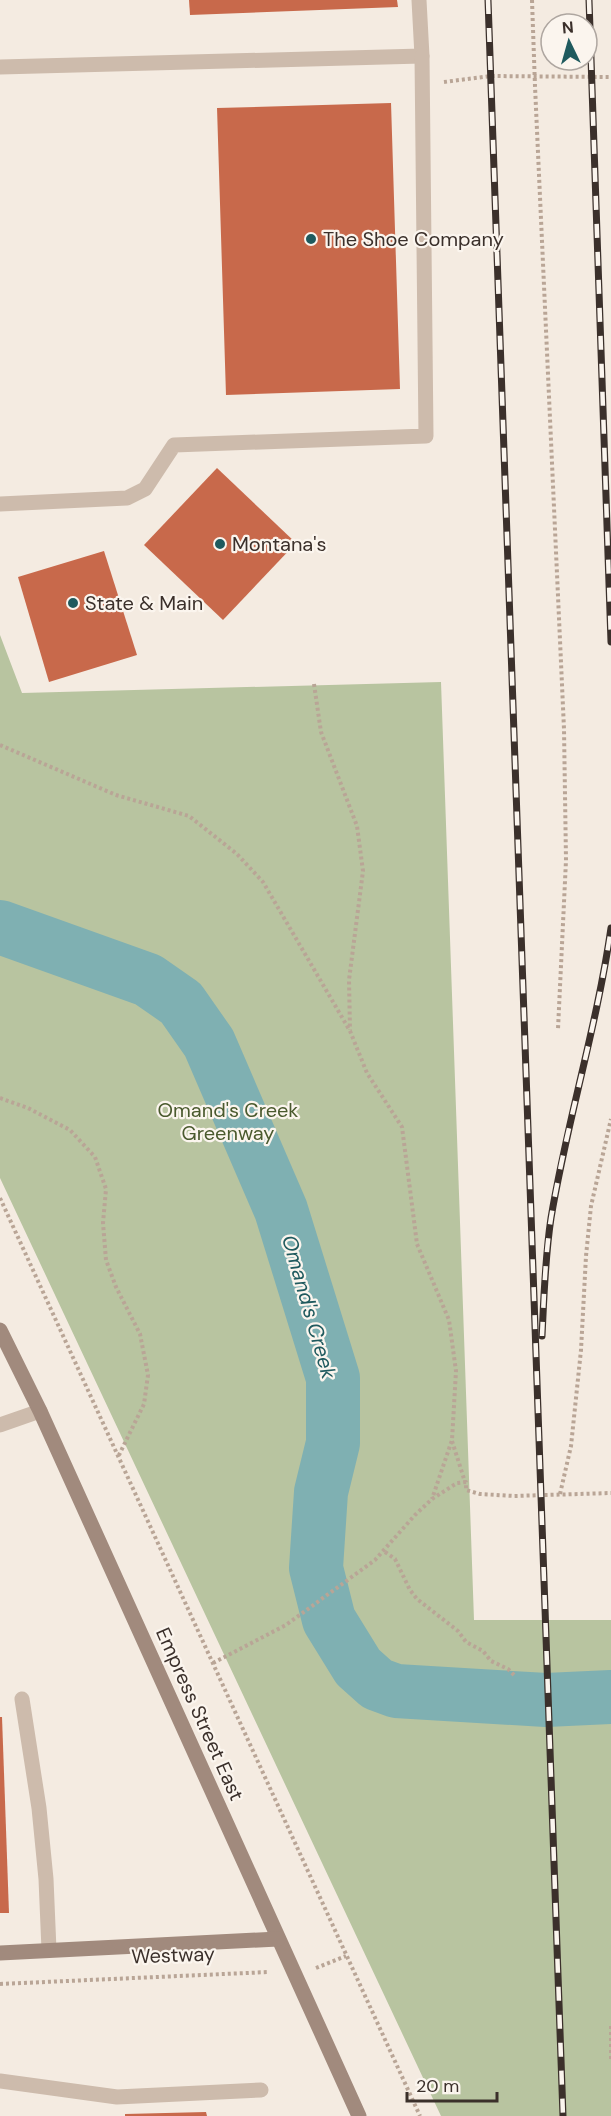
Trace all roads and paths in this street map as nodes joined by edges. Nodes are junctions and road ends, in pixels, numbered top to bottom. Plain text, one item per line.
1 (419, 0) edge
2 (532, 0) edge
3 (422, 56) junction
4 (0, 67) edge
5 (534, 76) junction
6 (611, 77) edge
7 (422, 84) junction
8 (0, 504) edge
9 (314, 684) dead end
10 (0, 745) edge
11 (558, 1029) dead end
12 (350, 1031) junction
13 (0, 1098) edge
14 (611, 1119) edge
15 (0, 1198) edge
16 (0, 1330) edge
17 (40, 1411) junction
18 (0, 1425) edge
19 (452, 1440) junction
20 (119, 1455) junction
21 (466, 1482) junction
22 (611, 1493) edge
23 (560, 1494) junction
24 (432, 1499) junction
25 (385, 1552) junction
26 (213, 1664) junction
27 (516, 1677) dead end
28 (22, 1699) dead end
29 (278, 1939) junction
30 (49, 1950) junction
31 (0, 1953) edge
32 (346, 1956) junction
33 (292, 1971) junction
34 (0, 1984) edge
35 (611, 2026) edge
36 (611, 2061) edge
37 (0, 2081) edge
38 (261, 2090) dead end
39 (359, 2116) edge
40 (420, 2116) edge

1 - 3 lane
2 - 5 path
3 - 4 lane
3 - 7 lane
5 - 6 path
5 - 7 path
5 - 11 path
7 - 8 lane
9 - 12 path
10 - 12 path
12 - 19 path
13 - 20 path
14 - 23 path
15 - 20 path
16 - 17 main road, Empress Street East
17 - 18 lane
17 - 29 main road, Empress Street East
19 - 21 path
19 - 24 path
20 - 26 path
21 - 23 path
21 - 24 path
22 - 23 path
24 - 25 path
25 - 26 path
25 - 27 path
26 - 32 path
28 - 30 lane
29 - 30 main road, Westway
29 - 33 main road, Empress Street East
30 - 31 main road, Westway
32 - 33 path, Westway
32 - 40 path
33 - 34 path, Westway
33 - 39 main road, Empress Street East
35 - 36 path
37 - 38 lane

